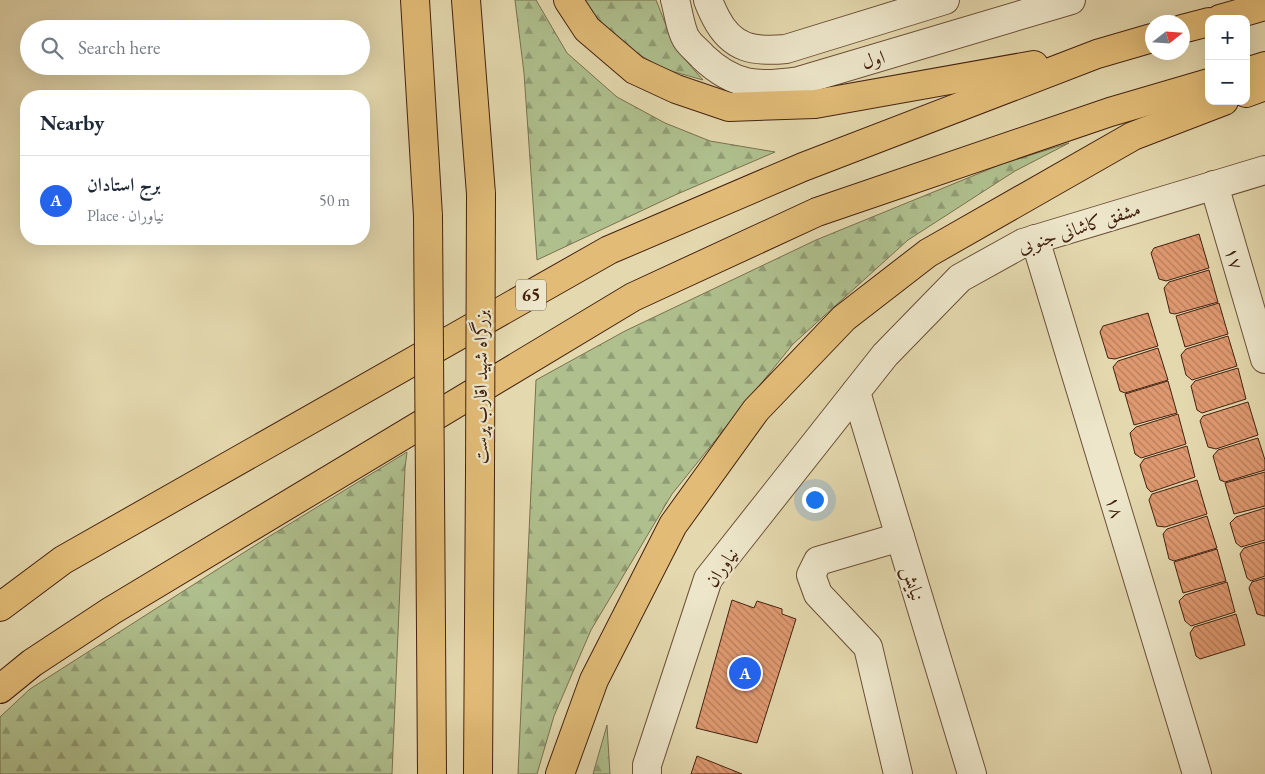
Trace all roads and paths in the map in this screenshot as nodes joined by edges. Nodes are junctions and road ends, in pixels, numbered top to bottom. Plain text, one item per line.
1 (416, 0) edge
2 (466, 0) edge
3 (568, 0) edge
4 (675, 0) edge
5 (708, 0) edge
6 (945, 0) edge
7 (1071, 0) edge
8 (1265, 6) edge
9 (1234, 15) edge
10 (1205, 23) edge
11 (1190, 27) edge
12 (1145, 40) edge
13 (1097, 54) junction
14 (1265, 66) edge
15 (1250, 71) edge
16 (1205, 84) edge
17 (1265, 86) edge
18 (1250, 92) edge
19 (1214, 105) edge
20 (1265, 170) edge
21 (1214, 185) junction
22 (1035, 239) junction
23 (1265, 359) edge
24 (856, 392) junction
25 (900, 537) junction
26 (0, 607) edge
27 (431, 667) junction
28 (0, 689) edge
29 (423, 774) edge
30 (432, 774) edge
31 (478, 774) edge
32 (560, 774) edge
33 (647, 774) edge
34 (898, 774) edge
35 (972, 774) edge
36 (1196, 774) edge

1 - 27 highway, bridge
2 - 31 highway, بزرگراه شهید اقارب پرست, bridge
3 - 13 highway
4 - 7 street, اول
5 - 6 street, اول
8 - 9 highway
10 - 11 highway
12 - 13 highway, 65
13 - 26 highway, 65
14 - 15 highway
16 - 28 highway
17 - 18 highway
19 - 32 highway
20 - 21 street, مشفق کاشانی جنوبی
21 - 22 street, مشفق کاشانی جنوبی
21 - 23 street, ۱۷
22 - 24 street, مشفق کاشانی جنوبی
22 - 36 street, ۱۸
24 - 25 street, نیایش
24 - 33 street, نیاوران
25 - 34 street
25 - 35 street, نیایش
27 - 29 highway
27 - 30 highway

